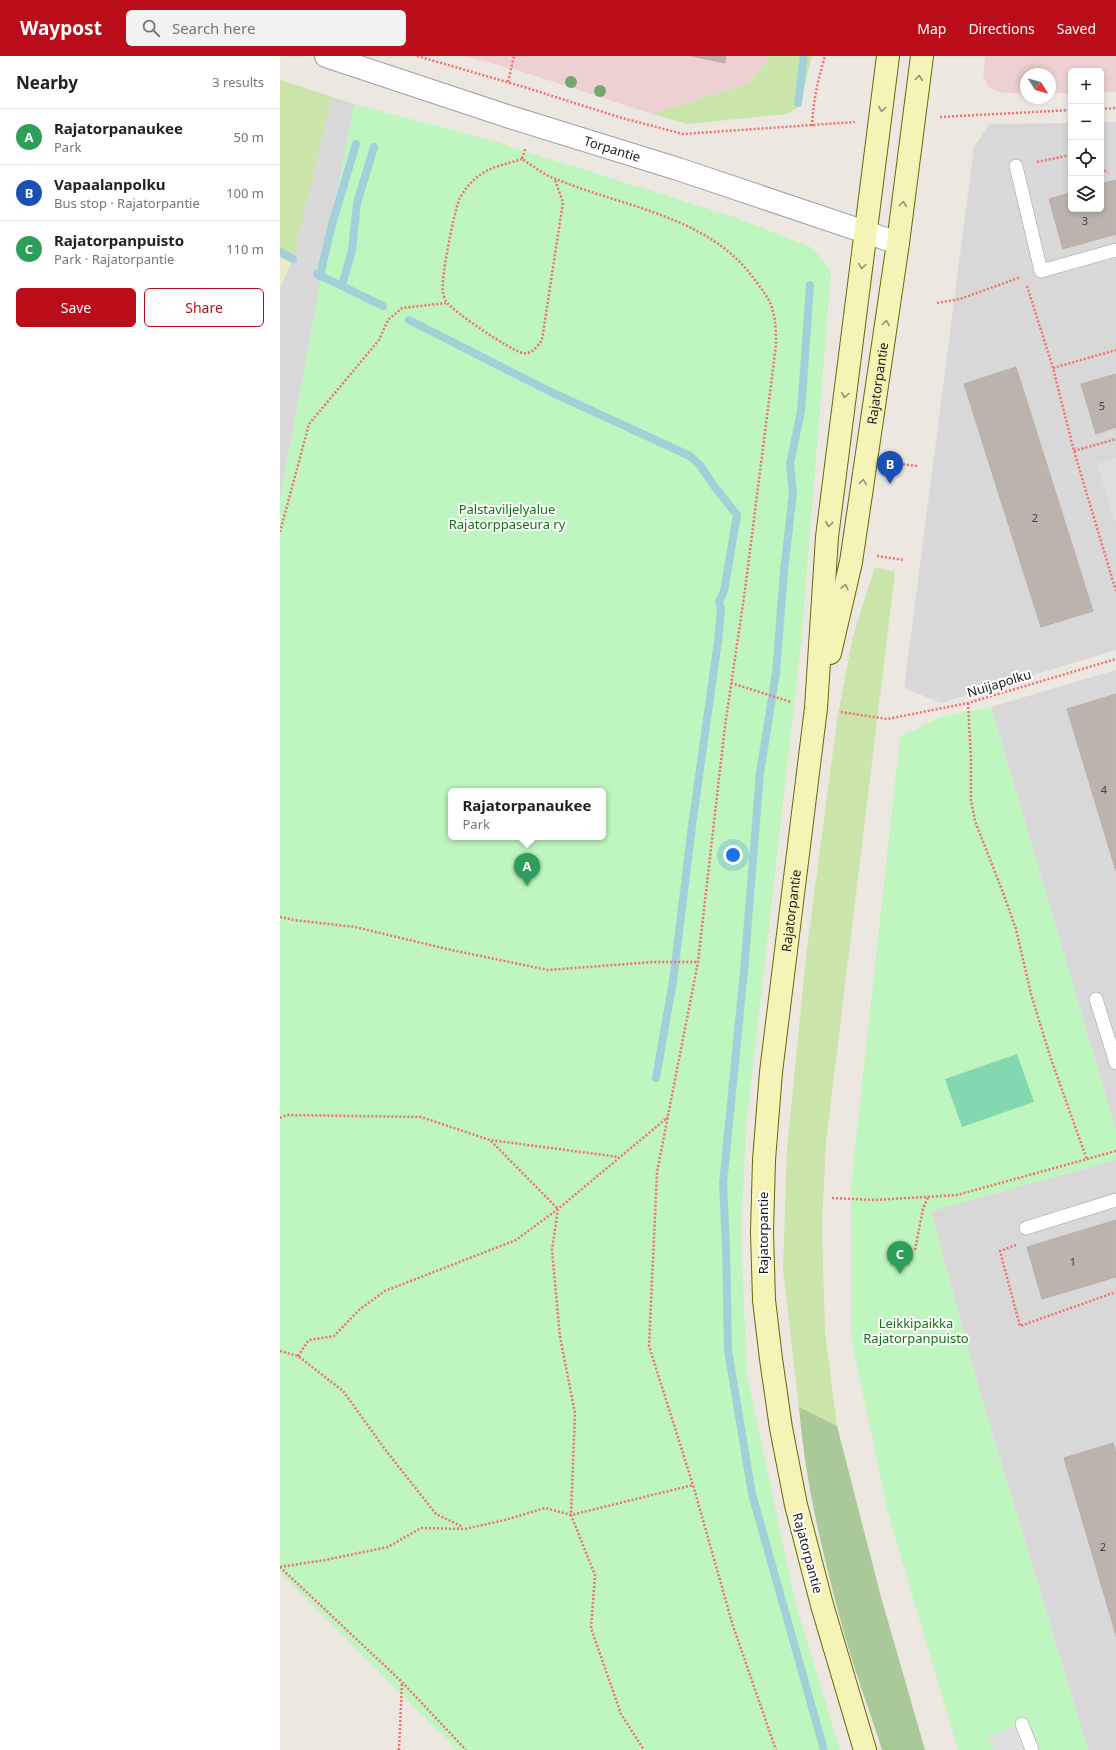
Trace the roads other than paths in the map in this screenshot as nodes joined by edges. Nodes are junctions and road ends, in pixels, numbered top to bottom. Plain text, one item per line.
1 (326, 56) edge
2 (888, 56) edge
3 (922, 56) edge
4 (1016, 166) road end
5 (866, 233) junction
6 (898, 243) junction
7 (1116, 250) edge
8 (816, 708) junction
9 (1096, 999) dead end
10 (1116, 1063) edge
11 (1116, 1200) edge
12 (1026, 1228) road end
13 (1022, 1724) dead end
14 (865, 1750) edge
15 (1032, 1750) edge

1 - 5 street, Torpantie
2 -> 5 main road, Rajatorpantie
6 -> 3 main road, Rajatorpantie
4 - 7 lane
5 - 6 street, Torpantie
5 -> 8 main road, Rajatorpantie
8 -> 6 main road, Rajatorpantie
8 - 14 main road, Rajatorpantie
9 - 10 lane
11 - 12 lane
13 - 15 lane

